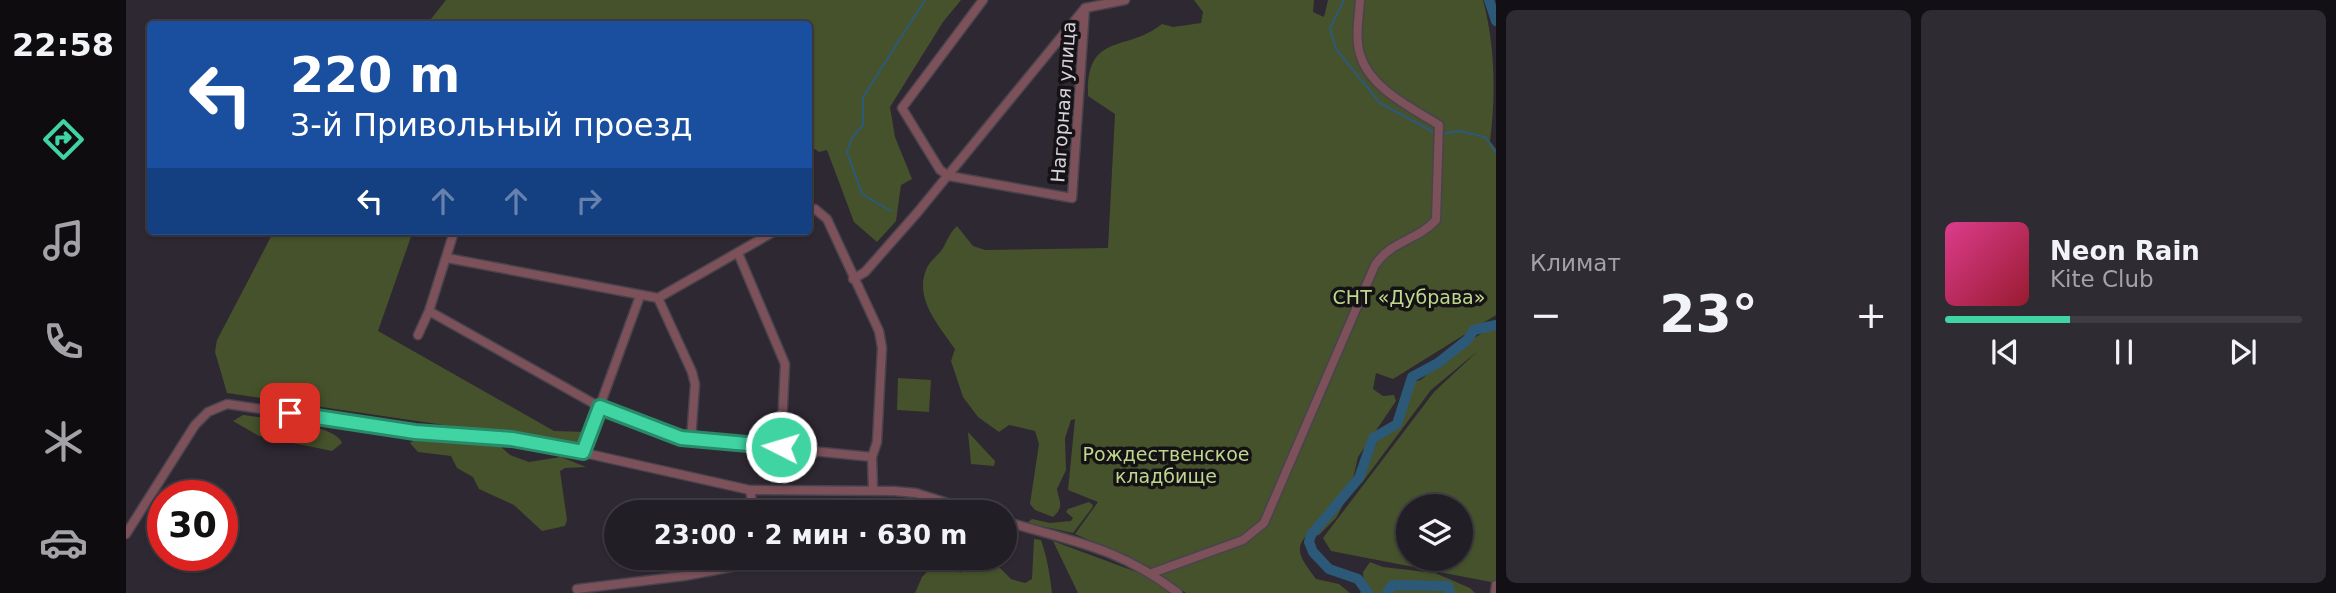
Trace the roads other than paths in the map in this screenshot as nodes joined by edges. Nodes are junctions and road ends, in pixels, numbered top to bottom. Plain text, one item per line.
1 (983, 0) edge
2 (1125, 0) edge
3 (1360, 0) edge
4 (1082, 4) edge
5 (949, 176) junction
6 (812, 211) edge
7 (453, 235) dead end
8 (768, 235) edge
9 (738, 253) junction
10 (447, 258) junction
11 (853, 279) junction
12 (640, 296) junction
13 (658, 298) junction
14 (429, 311) junction
15 (418, 335) dead end
16 (600, 407) junction
17 (691, 440) junction
18 (781, 447) junction
19 (583, 452) junction
20 (873, 457) junction
21 (873, 489) junction
22 (750, 490) junction
23 (752, 500) edge
24 (938, 500) edge
25 (1017, 524) edge
26 (126, 534) edge
27 (721, 570) edge
28 (1152, 573) junction
29 (1496, 586) edge
30 (577, 589) dead end
31 (1178, 593) edge
32 (1495, 593) edge

1 - 5 street
2 - 4 street
3 - 28 street
4 - 5 street
4 - 5 street, Нагорная улица
5 - 11 street
6 - 11 street
7 - 10 street
8 - 9 street
9 - 13 street
9 - 18 street
10 - 12 street
10 - 14 street
11 - 20 street
12 - 13 street
12 - 16 street
13 - 17 street
14 - 15 street
14 - 16 street
16 - 17 street
16 - 19 street
17 - 18 street
18 - 20 street
19 - 22 street
19 - 26 street
20 - 21 street
21 - 22 street
21 - 24 street
22 - 23 street
25 - 28 street
27 - 30 street
28 - 31 street
29 - 32 street

